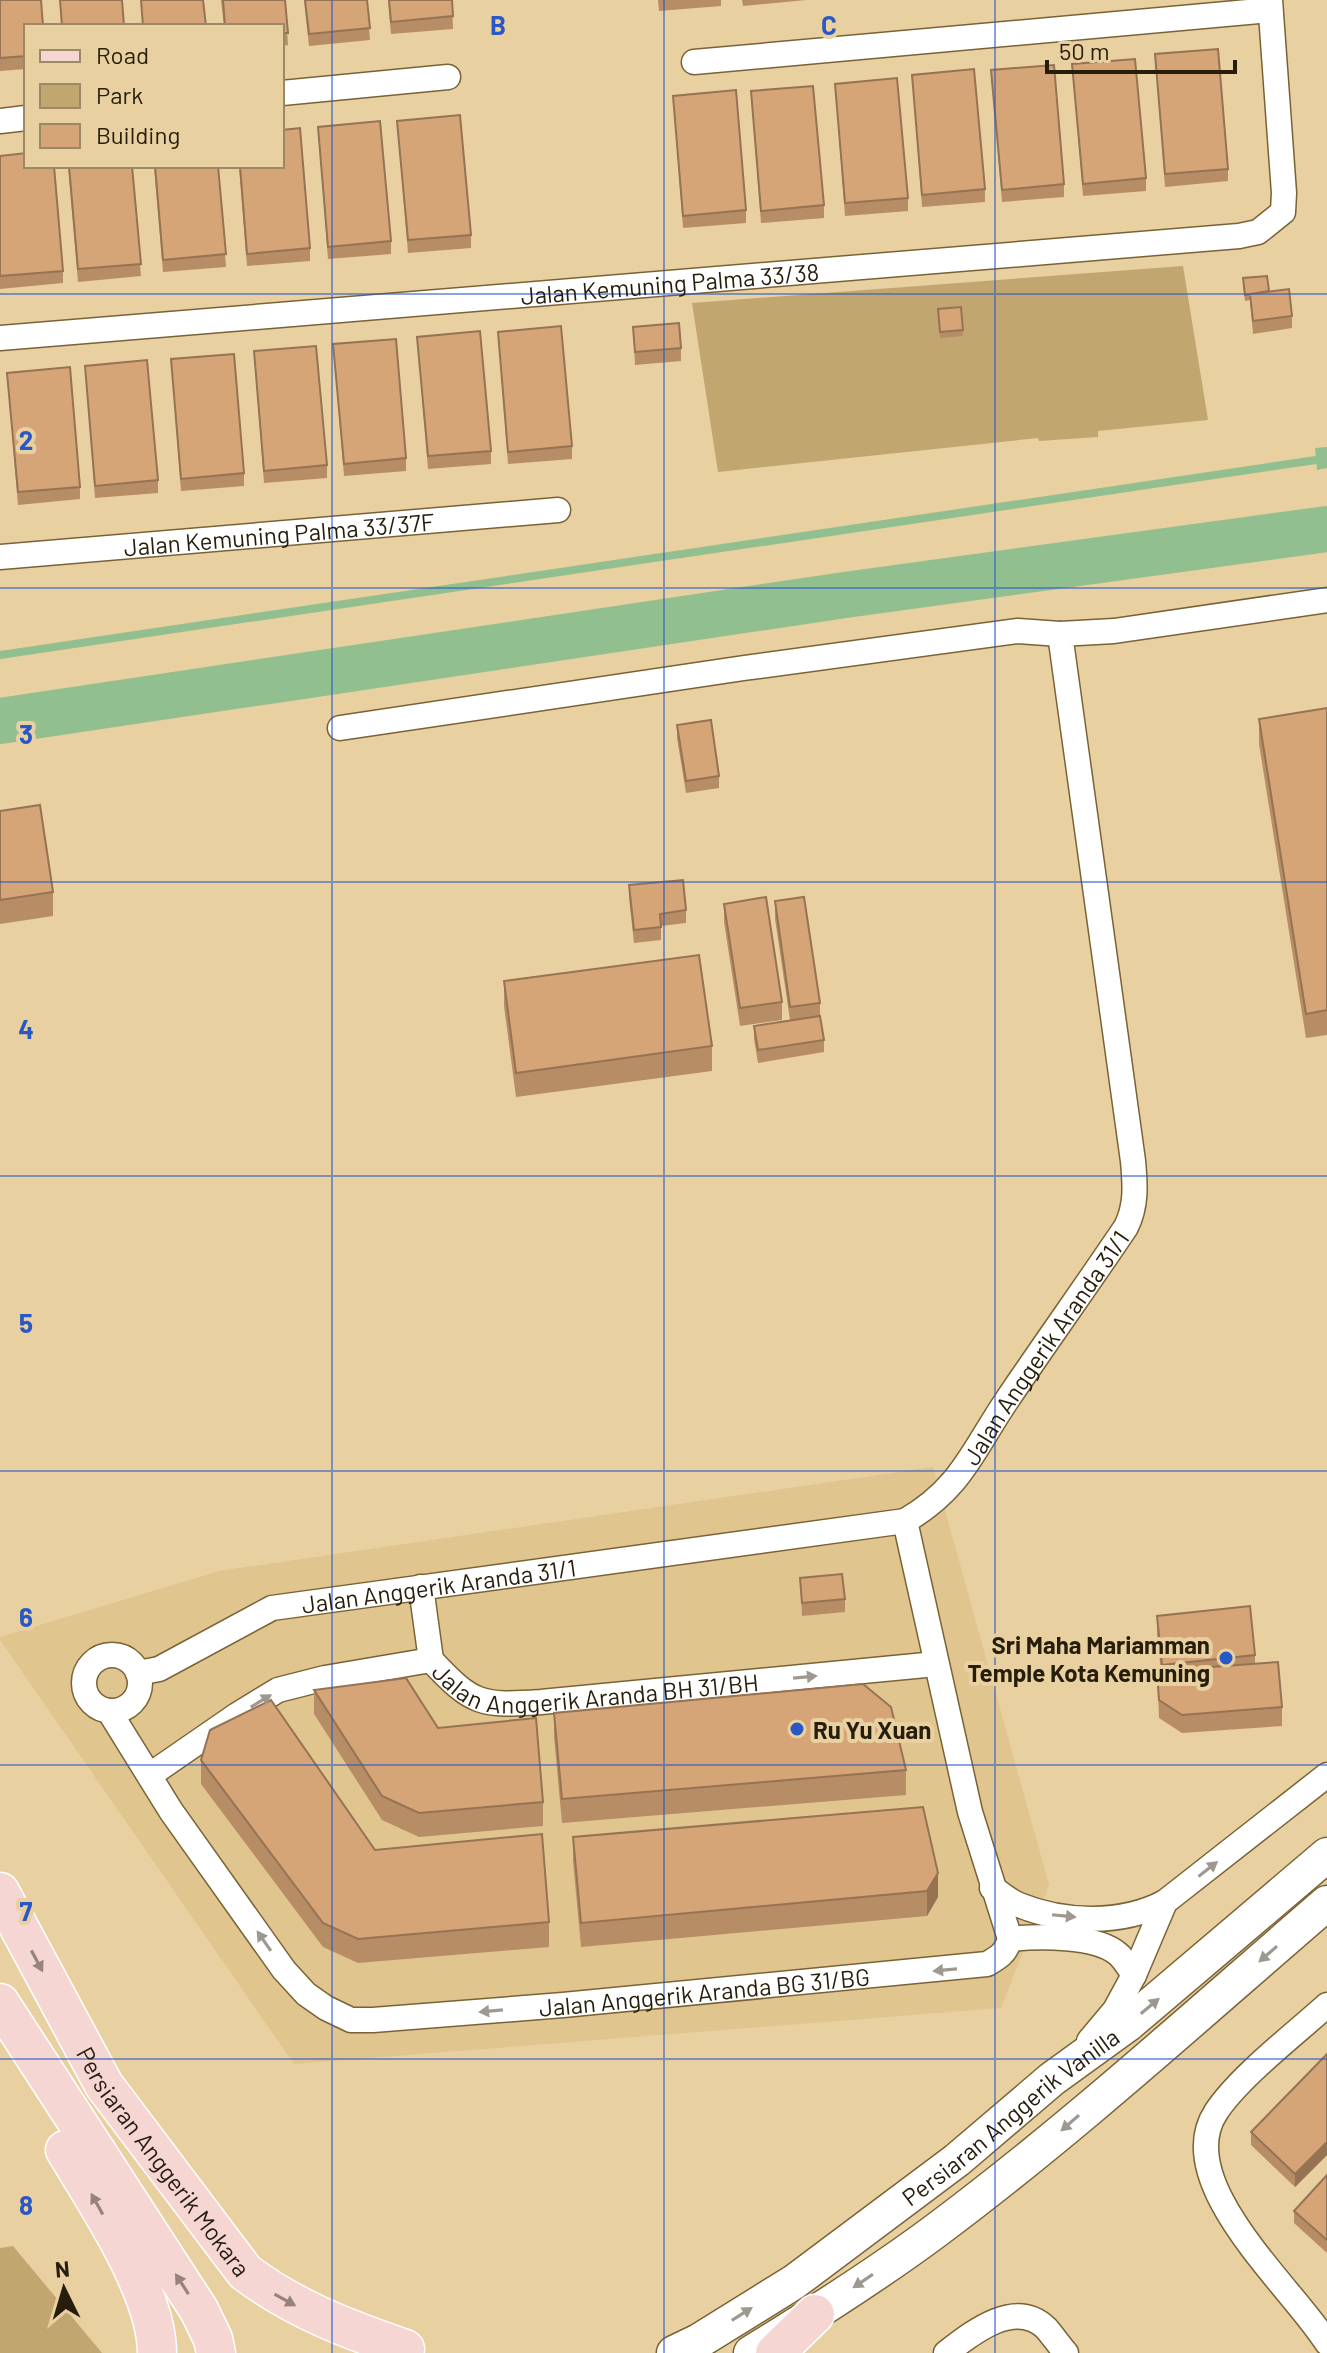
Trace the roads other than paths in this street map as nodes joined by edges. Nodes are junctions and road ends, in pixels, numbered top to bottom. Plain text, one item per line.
1 (1270, 5) edge
2 (694, 62) dead end
3 (448, 77) dead end
4 (284, 93) edge
5 (24, 118) edge
6 (0, 121) edge
7 (0, 338) edge
8 (558, 510) dead end
9 (0, 557) edge
10 (1327, 600) edge
11 (1060, 634) junction
12 (340, 728) dead end
13 (905, 1521) junction
14 (421, 1587) junction
15 (431, 1660) junction
16 (936, 1664) junction
17 (138, 1673) junction
18 (109, 1711) junction
19 (150, 1775) junction
20 (1327, 1775) edge
21 (1327, 1855) edge
22 (992, 1888) junction
23 (0, 1892) edge
24 (1165, 1902) junction
25 (1327, 1903) edge
26 (1010, 1939) junction
27 (1134, 1975) junction
28 (1327, 2005) edge
29 (3, 2008) edge
30 (1052, 2079) junction
31 (815, 2314) junction
32 (1323, 2329) edge
33 (414, 2351) edge
34 (157, 2353) edge
35 (216, 2353) edge
36 (340, 2353) edge
37 (674, 2353) edge
38 (751, 2353) edge
39 (775, 2353) edge
40 (946, 2353) edge
41 (1066, 2353) edge

1 - 2 street
1 - 7 street, Jalan Kemuning Palma 33/38
3 - 4 street
5 - 6 street
8 - 9 street, Jalan Kemuning Palma 33/37F
10 - 11 street
11 - 12 street
11 - 13 street, Jalan Anggerik Aranda 31/1
13 - 14 street, Jalan Anggerik Aranda 31/1
13 - 16 street
14 - 15 street
14 - 17 street, Jalan Anggerik Aranda 31/1
15 -> 16 street, Jalan Anggerik Aranda BH 31/BH
19 -> 15 street, Jalan Anggerik Aranda BH 31/BH
16 - 22 street
17 - 18 street
17 - 18 street
18 - 19 street, Jalan Anggerik Aranda BG 31/BG
26 -> 19 street, Jalan Anggerik Aranda BG 31/BG
24 -> 20 street
30 -> 21 main road, Persiaran Anggerik Vanilla
22 -> 24 street
22 - 26 street
23 -> 33 main road, Persiaran Anggerik Mokara
24 - 27 street
25 -> 31 main road, Persiaran Anggerik Vanilla
26 - 27 street
27 - 30 street
28 - 32 street
34 -> 29 main road
35 -> 29 main road, Persiaran Anggerik Mokara
37 -> 30 main road, Persiaran Anggerik Vanilla
31 - 38 main road, Persiaran Anggerik Vanilla
31 - 39 main road
33 - 36 main road
40 - 41 street

